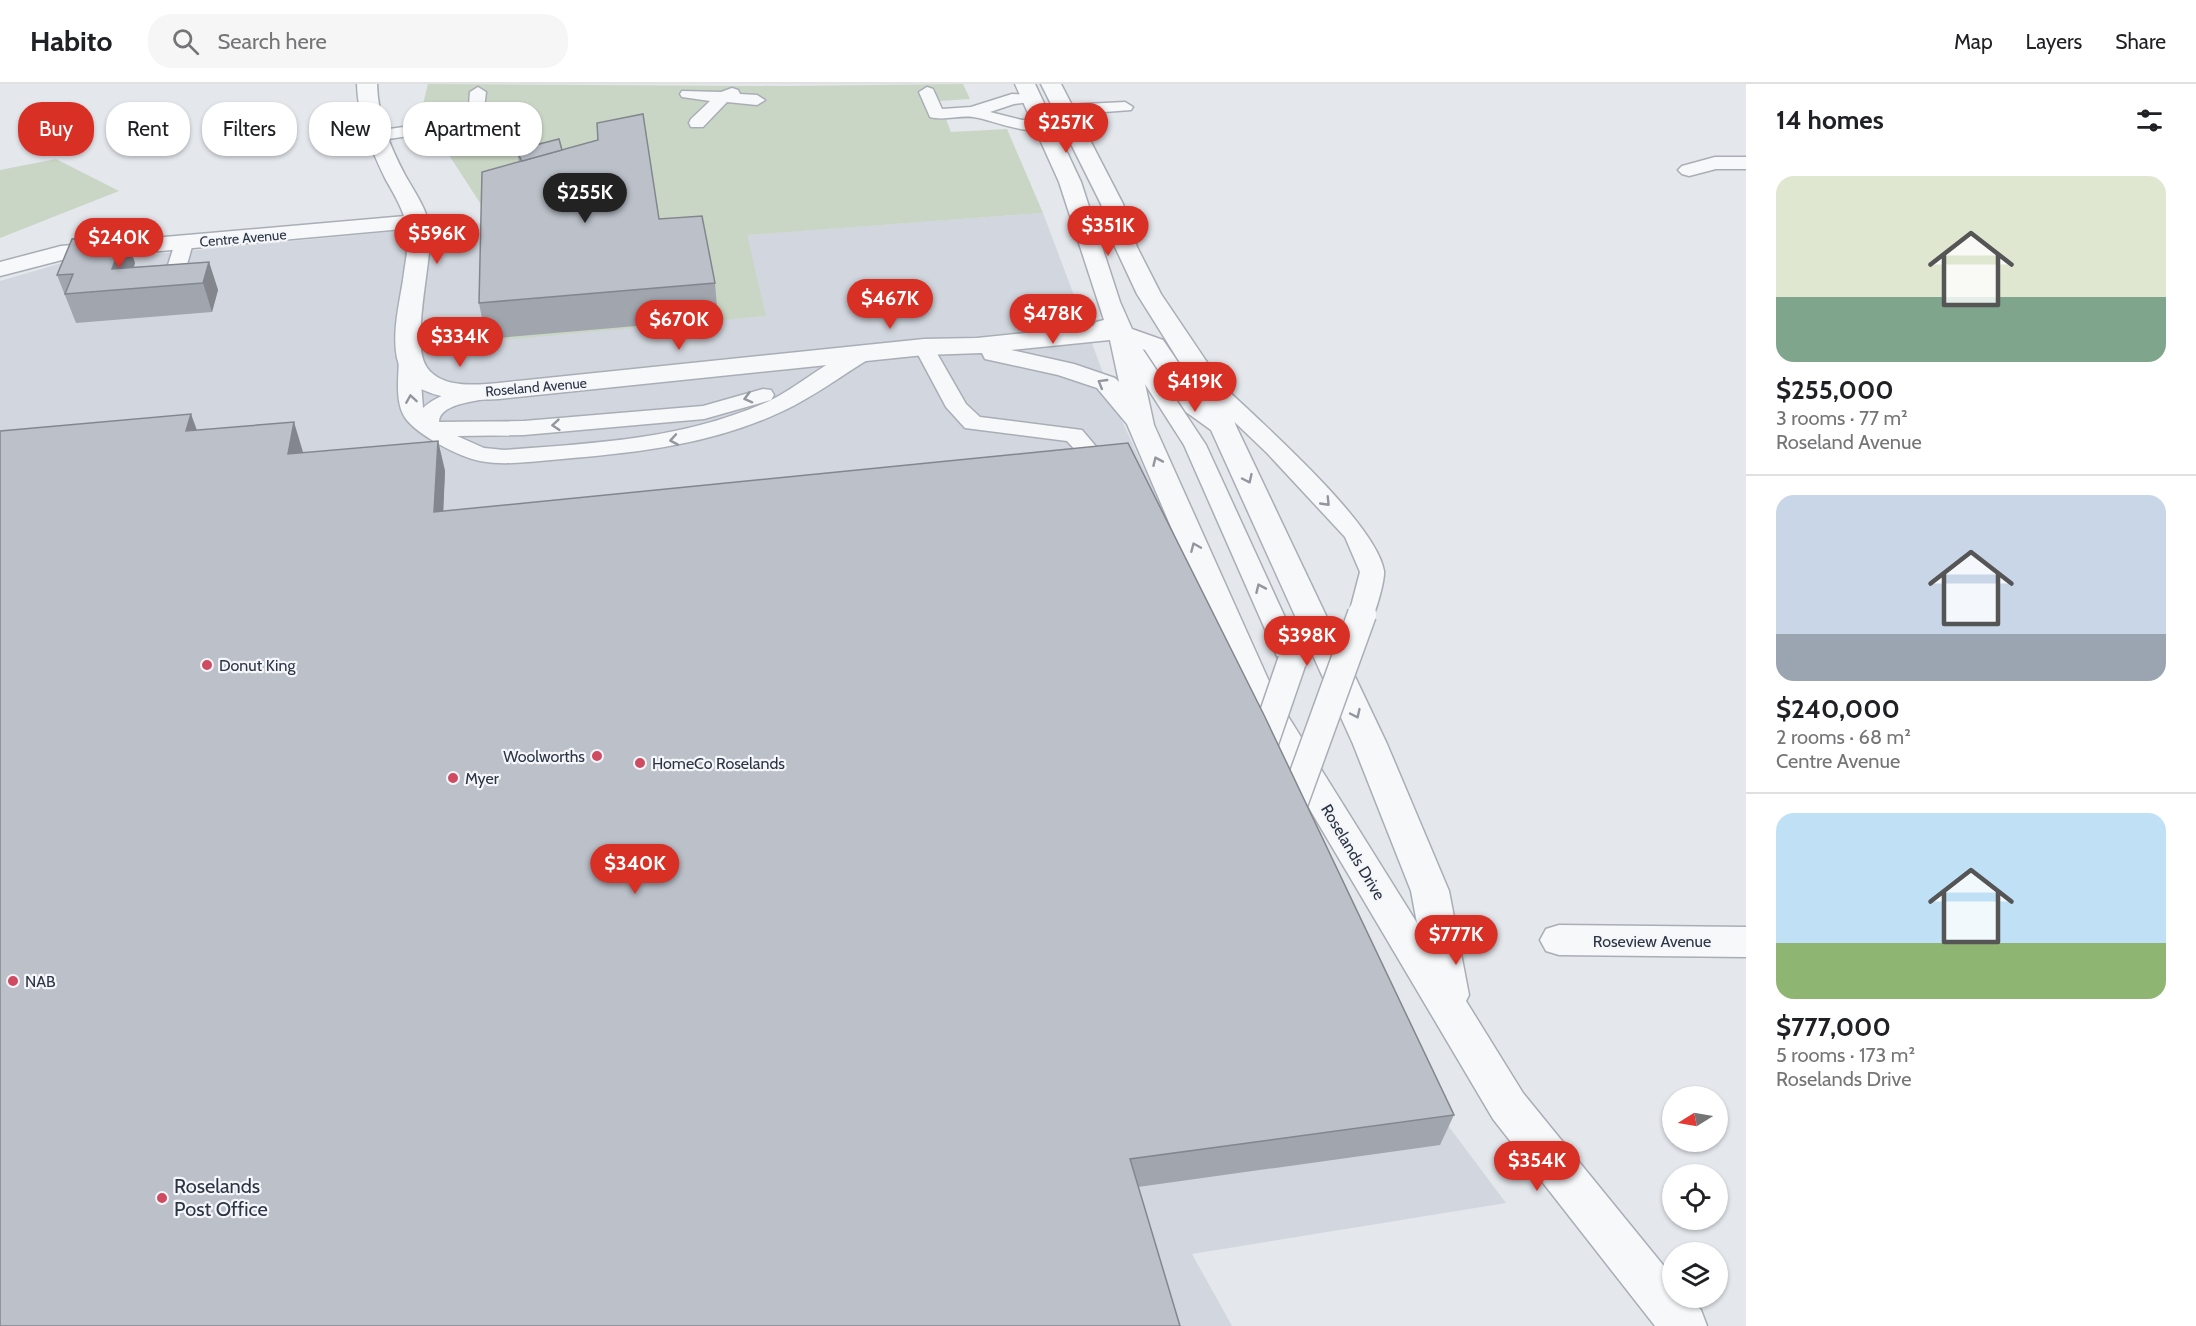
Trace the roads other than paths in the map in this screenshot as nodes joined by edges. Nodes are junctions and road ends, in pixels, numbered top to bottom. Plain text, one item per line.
1 (367, 84) edge
2 (741, 84) edge
3 (1051, 84) edge
4 (1028, 91) edge
5 (478, 92) dead end
6 (927, 92) dead end
7 (688, 94) dead end
8 (722, 98) junction
9 (757, 100) dead end
10 (368, 102) edge
11 (1125, 107) dead end
12 (1065, 110) junction
13 (973, 112) junction
14 (697, 123) dead end
15 (1043, 124) junction
16 (391, 134) edge
17 (385, 156) edge
18 (1746, 163) edge
19 (1689, 170) dead end
20 (417, 222) junction
21 (184, 243) junction
22 (0, 269) edge
23 (170, 290) edge
24 (1149, 294) junction
25 (1108, 302) junction
26 (1074, 318) junction
27 (1121, 331) junction
28 (924, 347) junction
29 (862, 355) junction
30 (409, 356) junction
31 (1210, 386) junction
32 (499, 391) junction
33 (1142, 425) junction
34 (1223, 426) junction
35 (429, 428) junction
36 (1113, 497) edge
37 (1250, 783) edge
38 (1280, 843) edge
39 (1559, 940) dead end
40 (1746, 942) edge
41 (1453, 1015) junction
42 (1683, 1326) edge

1 - 10 street
2 - 8 lane
3 - 12 street
4 - 13 lane
4 - 15 street, Roselands Drive
5 - 16 lane
6 - 13 lane
7 - 8 lane
8 - 9 lane
8 - 14 lane
11 - 12 lane
12 - 24 street
13 - 15 lane
15 - 25 street, Roselands Drive
17 - 20 street
18 - 19 street
20 - 21 street, Centre Avenue
20 - 30 street
21 - 22 street, Centre Avenue
21 - 23 lane
24 - 27 street
24 - 31 street
25 - 26 street, Roseland Avenue
25 - 27 street, Roselands Drive
26 - 27 street
26 - 28 street, Roseland Avenue
27 - 28 street, Roseland Avenue
27 - 33 street, Roselands Drive
27 - 34 street
37 -> 27 lane, bridge
28 - 29 street, Roseland Avenue
33 -> 28 street
28 - 36 lane
29 - 32 street, Roseland Avenue
29 -> 35 lane
30 - 32 street, Roseland Avenue
35 -> 30 lane
31 - 34 street
31 -> 38 lane, bridge
32 - 35 lane
41 -> 33 street, Roselands Drive
34 -> 41 street
39 - 40 street, Roseview Avenue
41 - 42 street, Roselands Drive

